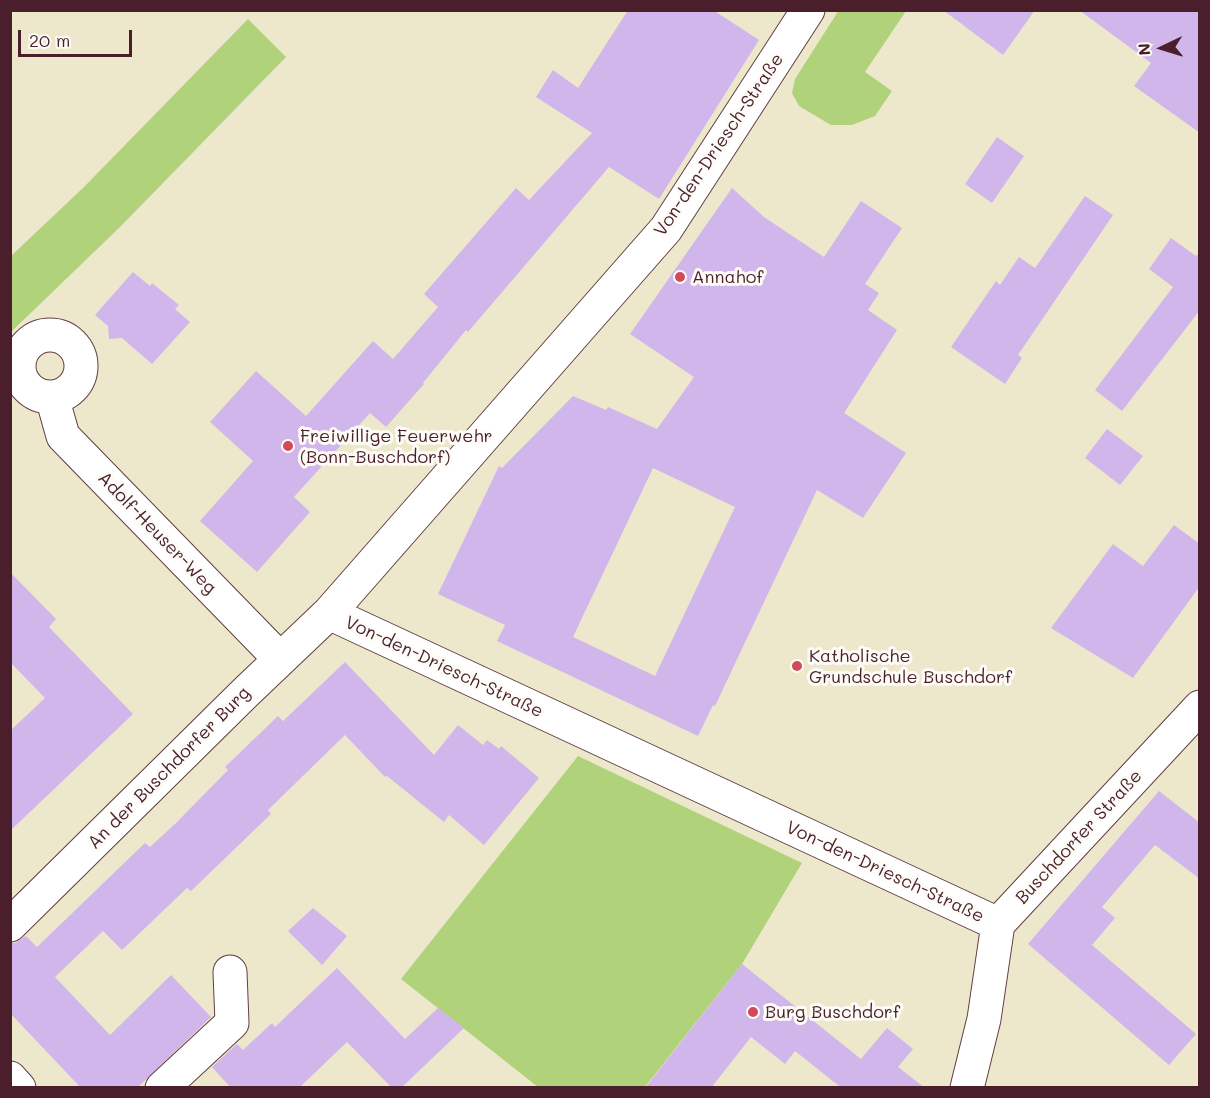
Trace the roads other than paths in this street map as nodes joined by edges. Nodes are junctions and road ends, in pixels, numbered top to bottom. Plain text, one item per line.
1 (808, 10) edge
2 (52, 397) dead end
3 (329, 613) junction
4 (280, 659) junction
5 (1200, 706) edge
6 (998, 924) junction
7 (10, 925) edge
8 (230, 972) dead end
9 (10, 1078) edge
10 (19, 1088) edge
11 (162, 1088) edge
12 (967, 1088) edge

1 - 3 street, Von-den-Driesch-Straße
2 - 4 street, Adolf-Heuser-Weg
3 - 4 street, An der Buschdorfer Burg
3 - 6 street, Von-den-Driesch-Straße
4 - 7 street, An der Buschdorfer Burg
5 - 6 street, Buschdorfer Straße
6 - 12 street
8 - 11 street
9 - 10 street

